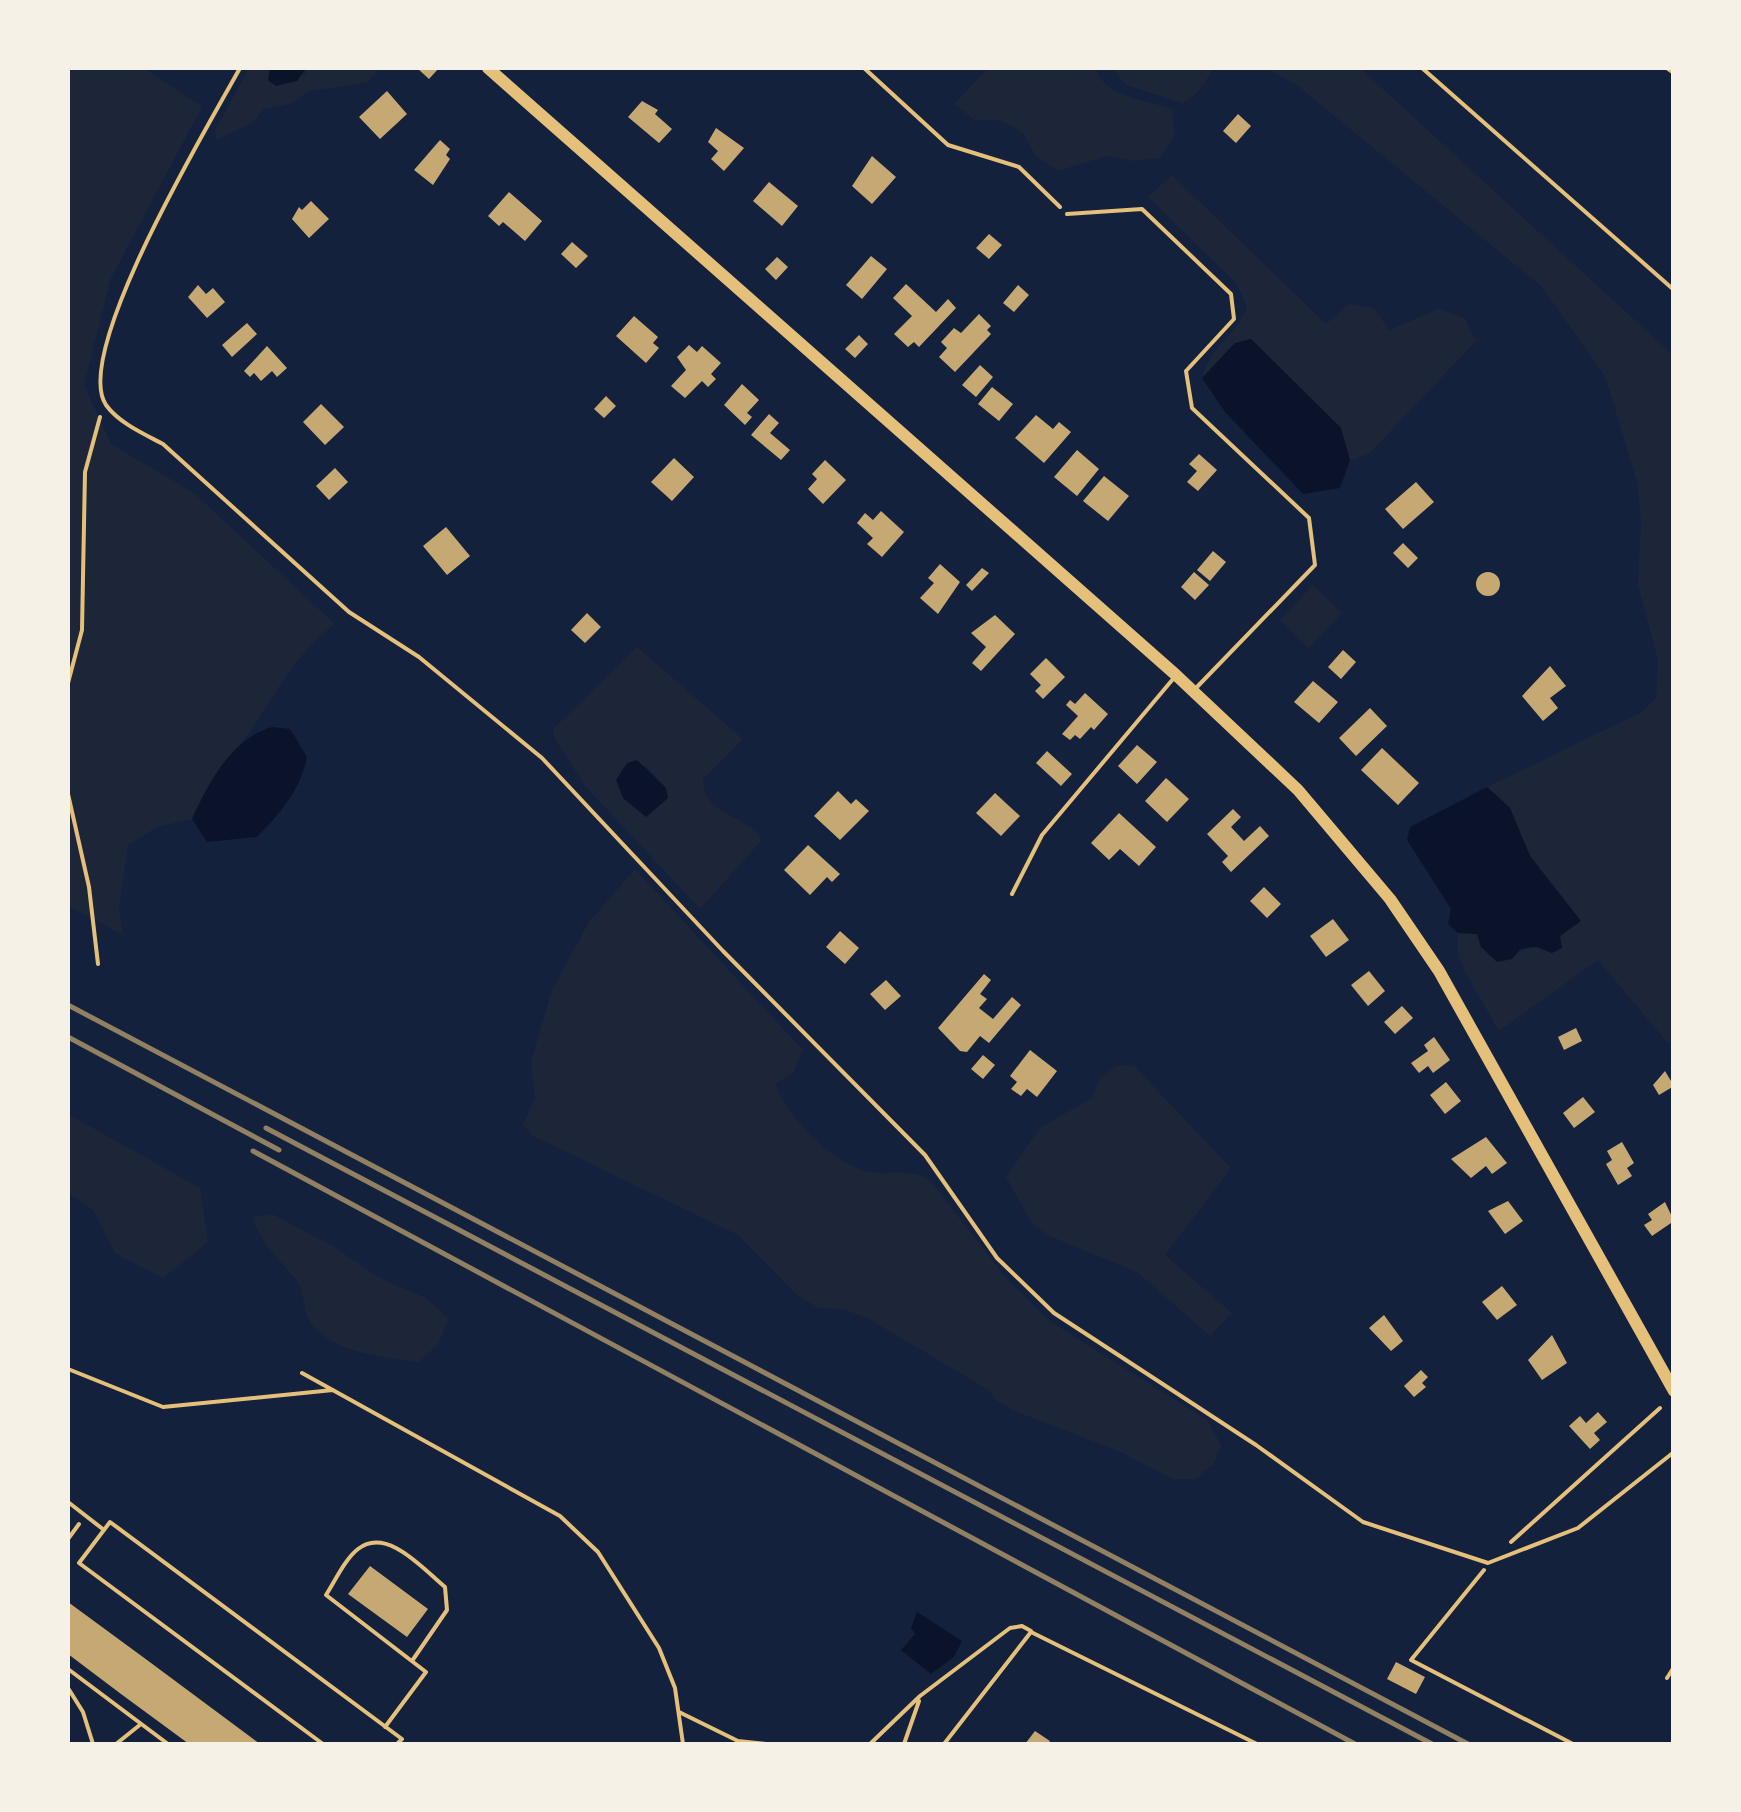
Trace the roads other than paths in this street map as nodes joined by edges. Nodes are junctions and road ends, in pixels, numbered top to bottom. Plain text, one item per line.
1 (240, 68) edge
2 (488, 68) edge
3 (1422, 68) edge
4 (1667, 68) edge
5 (1674, 73) edge
6 (1067, 214) road end
7 (1674, 290) edge
8 (1176, 675) junction
9 (1194, 691) junction
10 (1012, 894) dead end
11 (1674, 1390) edge
12 (1674, 1452) edge
13 (68, 1502) edge
14 (104, 1530) junction
15 (412, 1661) junction
16 (1674, 1667) edge
17 (1667, 1678) dead end
18 (385, 1726) junction
19 (324, 1744) edge
20 (398, 1744) edge

1 - 12 lane
2 - 8 main road
3 - 7 lane
4 - 5 lane
6 - 9 lane
8 - 9 main road
8 - 10 lane
9 - 11 main road
13 - 14 lane
14 - 18 lane
14 - 19 lane
15 - 15 lane
15 - 18 lane
16 - 17 lane
18 - 20 lane

